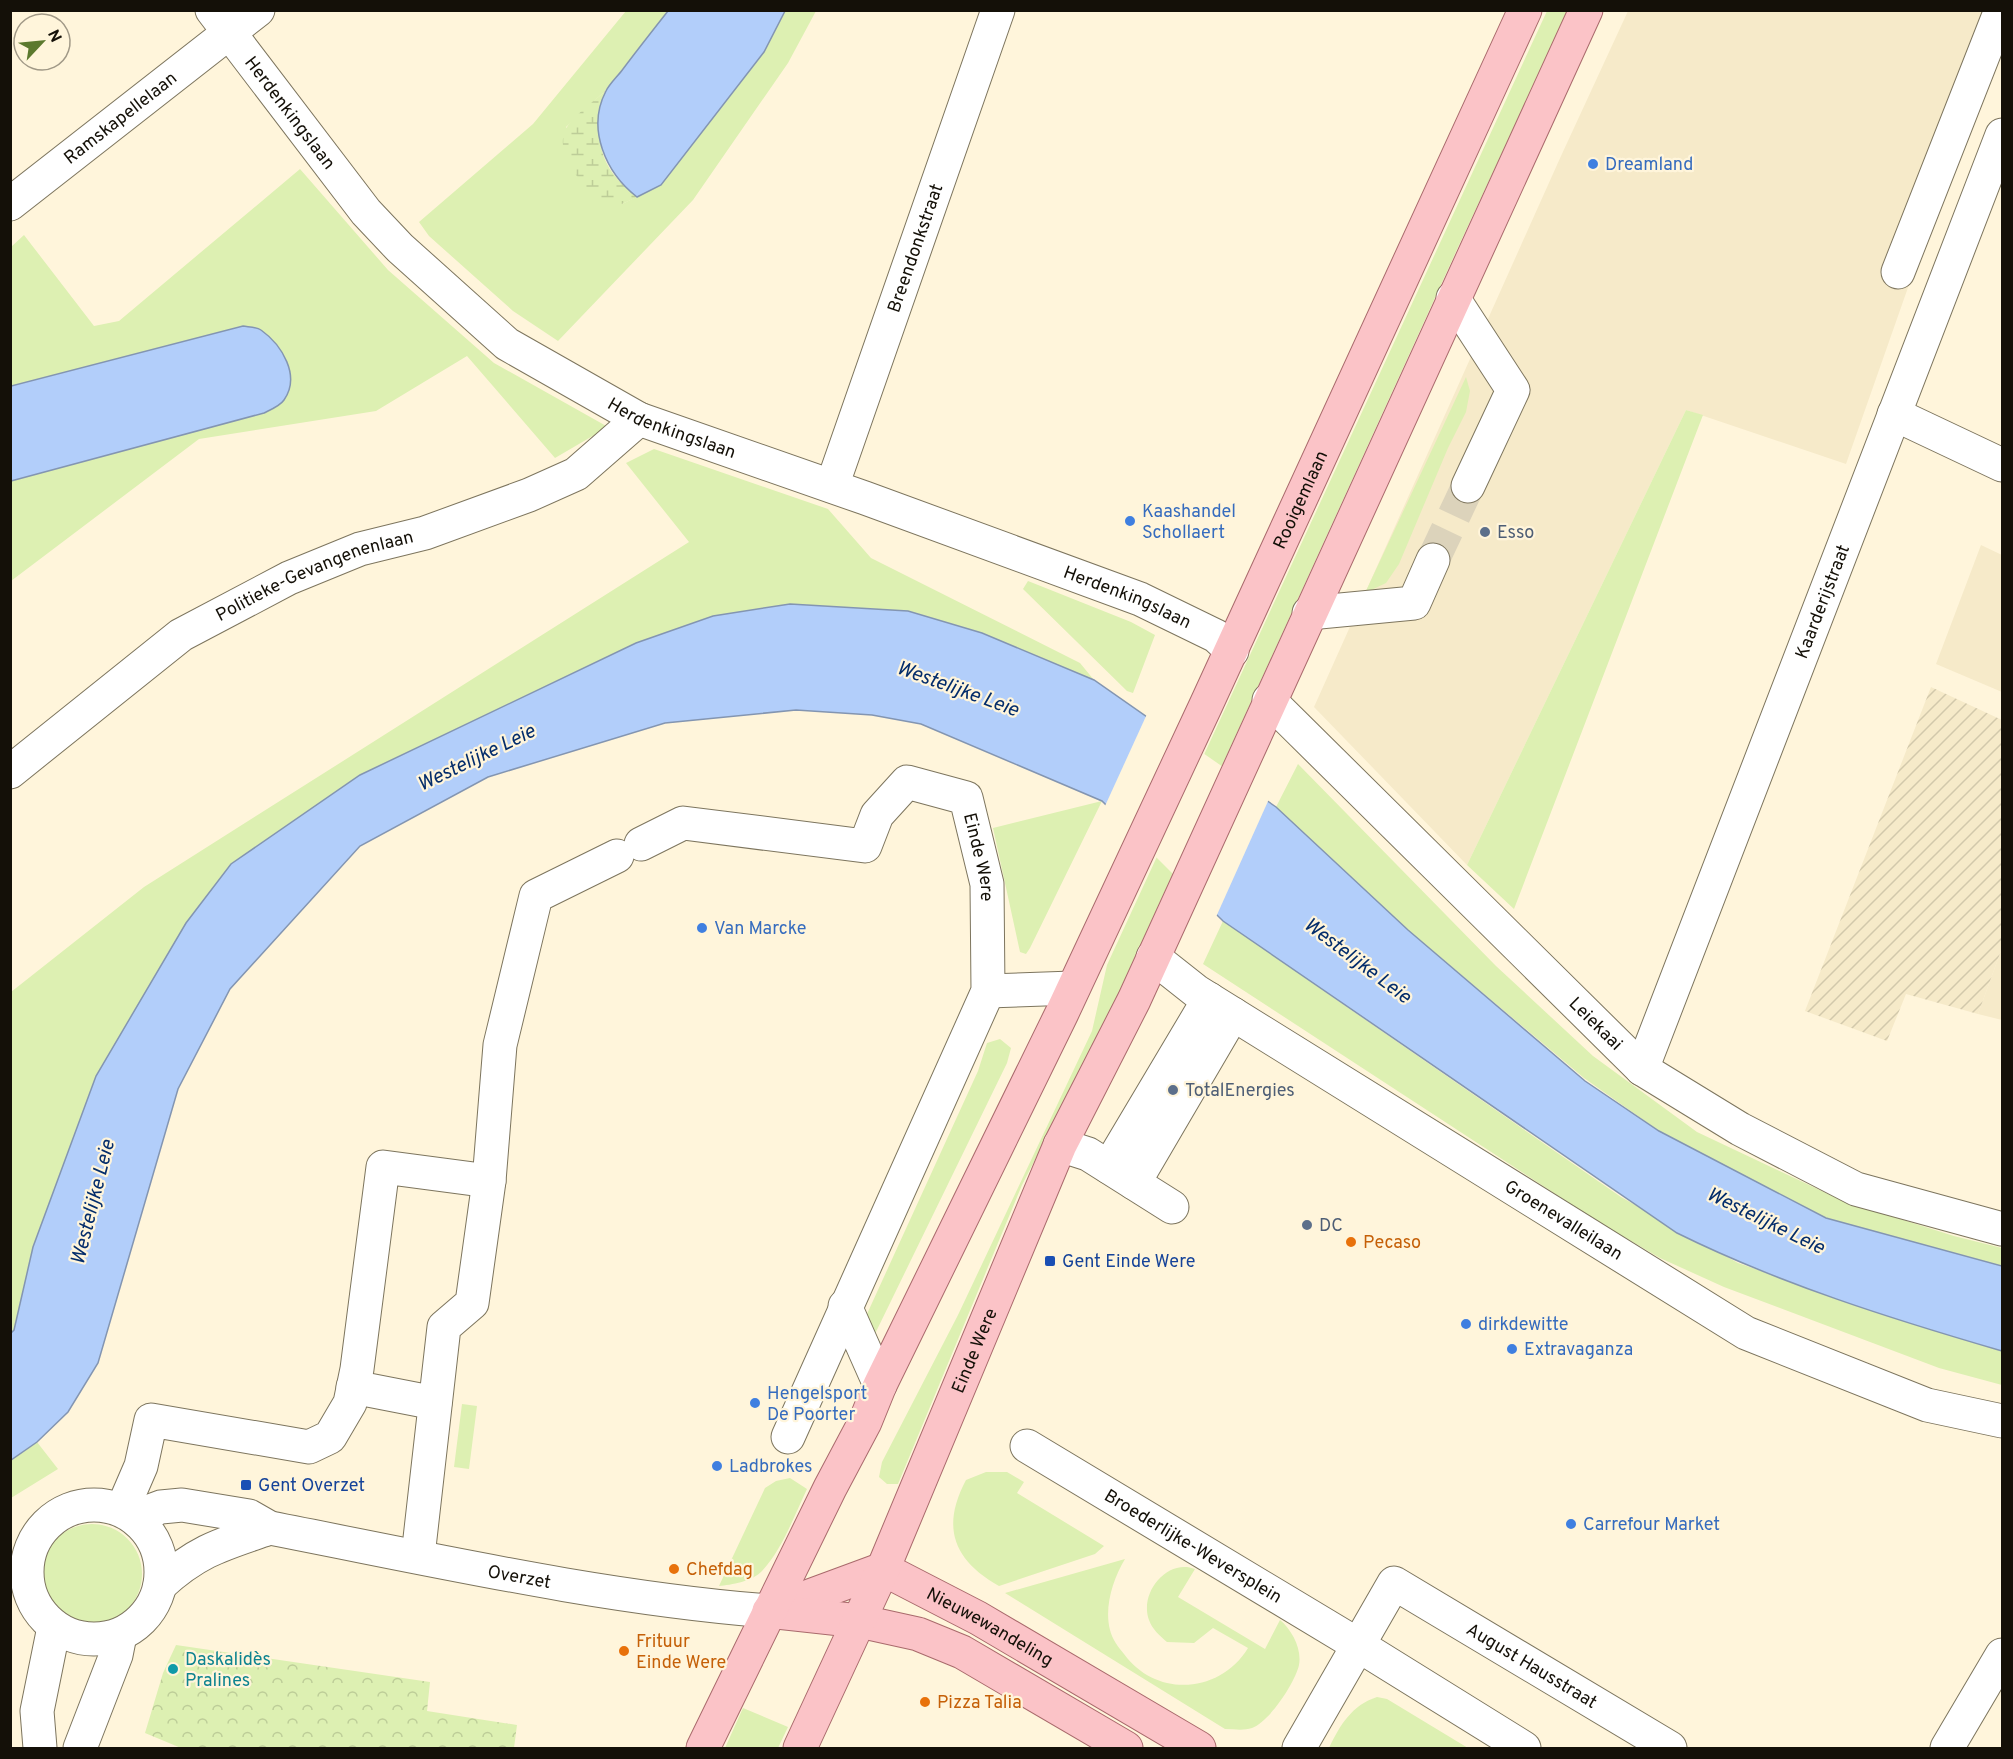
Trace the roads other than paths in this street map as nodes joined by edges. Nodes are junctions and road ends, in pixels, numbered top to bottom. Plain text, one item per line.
1 (258, 10) edge
2 (998, 10) edge
3 (1525, 10) edge
4 (1586, 10) edge
5 (2001, 10) edge
6 (221, 21) edge
7 (2002, 135) edge
8 (10, 204) edge
9 (1898, 272) dead end
10 (1453, 298) junction
11 (1894, 414) junction
12 (639, 419) junction
13 (2002, 465) edge
14 (832, 486) junction
15 (1468, 486) tunnel mouth
16 (1433, 560) tunnel mouth
17 (1309, 613) junction
18 (1232, 651) junction
19 (1269, 700) junction
20 (10, 772) edge
21 (1153, 957) junction
22 (1073, 988) junction
23 (987, 991) junction
24 (1221, 1007) junction
25 (1642, 1069) junction
26 (1060, 1145) junction
27 (1122, 1175) junction
28 (489, 1181) junction
29 (1172, 1207) dead end
30 (2002, 1229) edge
31 (845, 1306) junction
32 (880, 1385) junction
33 (353, 1387) junction
34 (435, 1403) junction
35 (2002, 1421) edge
36 (788, 1437) dead end
37 (1027, 1446) dead end
38 (128, 1514) junction
39 (270, 1528) junction
40 (24, 1542) edge
41 (418, 1556) junction
42 (883, 1569) junction
43 (160, 1584) junction
44 (769, 1611) junction
45 (34, 1619) edge
46 (859, 1621) junction
47 (120, 1635) junction
48 (1358, 1645) junction
49 (2002, 1655) edge
50 (40, 1749) edge
51 (80, 1749) edge
52 (703, 1749) edge
53 (800, 1749) edge
54 (1126, 1749) edge
55 (1199, 1749) edge
56 (1299, 1749) edge
57 (1524, 1749) edge
58 (1670, 1749) edge
59 (1947, 1749) edge

1 - 6 street, Ramskapellelaan
2 - 14 street, Breendonkstraat
3 - 18 main road, Rooigemlaan
4 - 10 main road
5 - 9 street
6 - 8 street, Ramskapellelaan
6 - 12 street, Herdenkingslaan
7 - 11 street, Kaarderijstraat
10 - 15 street
10 - 17 main road
11 - 13 street
11 - 25 street, Kaarderijstraat
12 - 14 street, Herdenkingslaan
12 - 20 street, Politieke-Gevangenenlaan
14 - 18 street, Herdenkingslaan
16 - 17 street
17 - 19 main road
18 - 22 main road, Rooigemlaan
19 - 21 main road
19 - 25 street, Leiekaai
21 - 24 street, Groenevalleilaan
21 - 26 main road, Einde Were
22 - 23 street
22 - 32 main road
23 - 28 street, Einde Were
23 - 31 street, Einde Were
24 - 27 street
24 - 35 street, Groenevalleilaan
25 - 30 street, Leiekaai
26 - 27 street
26 - 42 main road, Einde Were
27 - 29 street
28 - 33 street
28 - 34 street
31 - 32 street
31 - 36 street, Einde Were
32 - 44 main road
33 - 34 street
33 - 38 street
34 - 41 street
37 - 48 street, Broederlijke-Weversplein
38 - 39 street, Overzet
38 - 40 street, Overzet
38 - 43 street, Overzet
39 - 41 street, Overzet
39 - 43 street, Overzet
40 - 45 street, Overzet
41 - 44 street, Overzet
42 - 44 main road
42 - 46 main road, Einde Were
42 - 55 main road, Nieuwewandeling
43 - 47 street, Overzet
44 - 46 main road, Nieuwewandeling
44 - 52 main road
45 - 47 street, Overzet
45 - 50 street
46 - 53 main road, Einde Were
46 - 54 main road, Nieuwewandeling
47 - 51 street
48 - 56 street
48 - 57 street, Broederlijke-Weversplein
48 - 58 street, August Hausstraat
49 - 59 street

